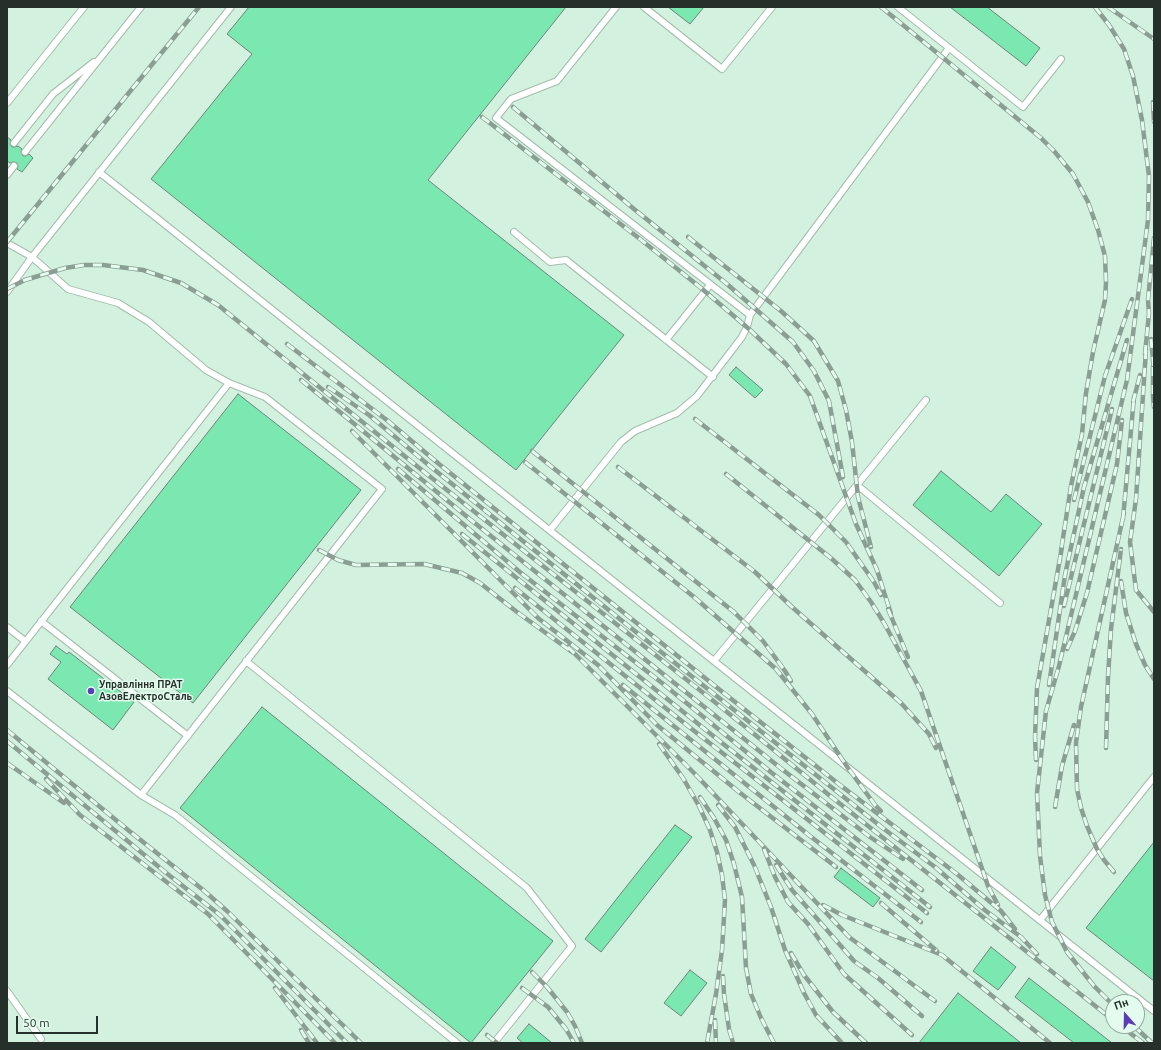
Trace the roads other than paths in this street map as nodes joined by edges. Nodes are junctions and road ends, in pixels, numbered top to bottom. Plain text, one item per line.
1 (84, 7) edge
2 (141, 7) edge
3 (231, 7) edge
4 (616, 7) edge
5 (644, 7) edge
6 (772, 7) edge
7 (898, 7) edge
8 (950, 48) junction
9 (103, 55) junction
10 (1061, 59) dead end
11 (7, 103) edge
12 (14, 143) dead end
13 (25, 152) dead end
14 (14, 166) dead end
15 (99, 172) junction
16 (7, 175) edge
17 (514, 232) dead end
18 (7, 243) edge
19 (32, 257) junction
20 (710, 285) junction
21 (7, 292) edge
22 (750, 315) junction
23 (666, 340) junction
24 (713, 377) junction
25 (229, 383) junction
26 (926, 400) dead end
27 (857, 485) junction
28 (550, 530) junction
29 (1000, 602) dead end
30 (41, 621) junction
31 (7, 627) edge
32 (25, 641) junction
33 (246, 662) junction
34 (714, 662) junction
35 (7, 665) edge
36 (7, 691) edge
37 (188, 736) junction
38 (1154, 777) edge
39 (140, 795) junction
40 (1040, 920) junction
41 (7, 991) edge
42 (1154, 1012) edge
43 (41, 1039) dead end
44 (457, 1043) edge
45 (494, 1043) edge

1 - 11 lane
2 - 9 lane
3 - 15 lane
4 - 20 lane
5 - 6 lane
7 - 8 lane
8 - 10 lane
8 - 22 lane
9 - 12 lane
9 - 13 lane
14 - 16 lane
15 - 19 lane
15 - 28 lane
17 - 23 lane
18 - 19 lane
19 - 21 lane
19 - 25 lane
20 - 22 lane
20 - 23 lane
22 - 24 lane
23 - 24 lane
24 - 28 lane
25 - 30 lane
25 - 33 lane
26 - 27 lane
27 - 29 lane
27 - 34 lane
28 - 34 lane
30 - 32 lane
30 - 37 lane
31 - 32 lane
32 - 35 lane
33 - 37 lane
33 - 45 lane
34 - 40 lane
36 - 39 lane
37 - 39 lane
38 - 40 lane
39 - 44 lane
40 - 42 lane
41 - 43 lane

